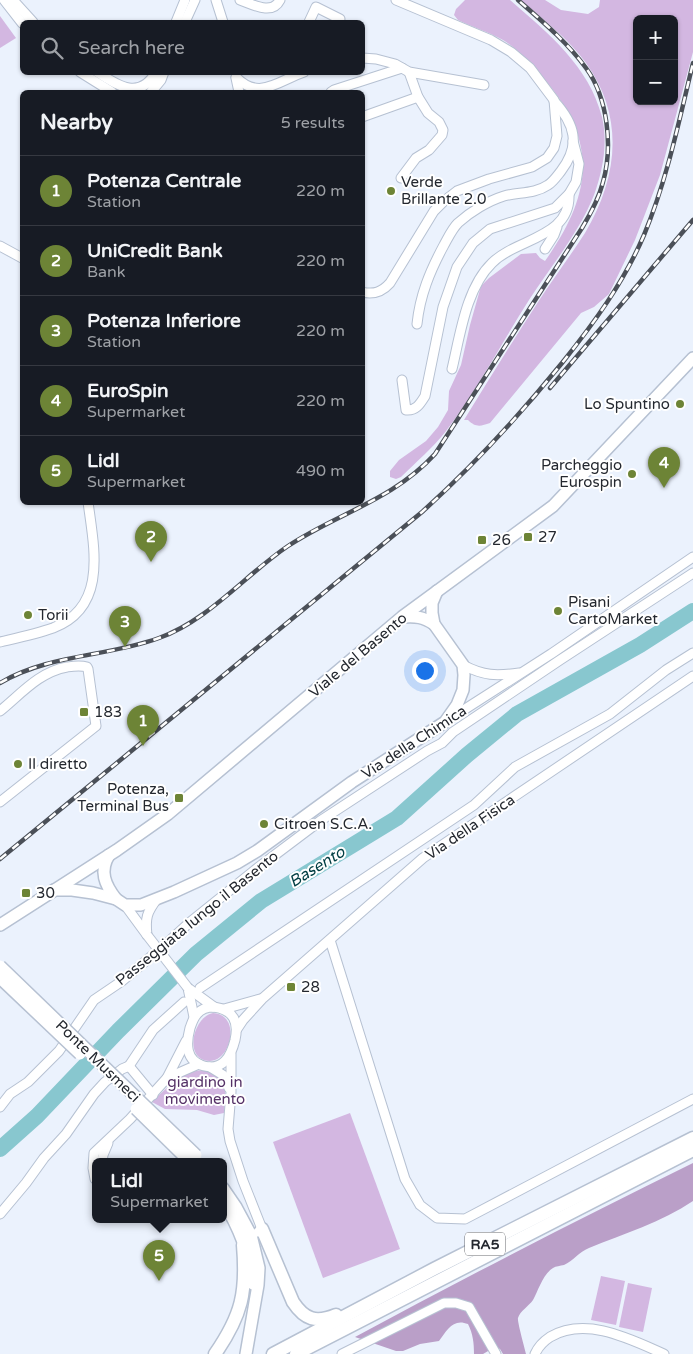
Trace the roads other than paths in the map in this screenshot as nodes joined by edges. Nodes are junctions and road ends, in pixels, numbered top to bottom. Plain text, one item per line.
1 (4, 0) edge
2 (185, 0) edge
3 (194, 0) edge
4 (216, 0) edge
5 (240, 0) edge
6 (280, 0) edge
7 (396, 0) edge
8 (15, 1) edge
9 (20, 20) edge
10 (31, 20) edge
11 (177, 20) edge
12 (186, 20) edge
13 (222, 20) edge
14 (310, 20) edge
15 (339, 20) edge
16 (365, 58) edge
17 (406, 70) junction
18 (85, 75) edge
19 (101, 75) edge
20 (154, 75) edge
21 (163, 75) edge
22 (235, 75) edge
23 (284, 76) edge
24 (484, 85) dead end
25 (109, 90) edge
26 (126, 90) edge
27 (132, 90) edge
28 (153, 90) edge
29 (239, 90) edge
30 (269, 90) edge
31 (334, 90) edge
32 (418, 97) junction
33 (554, 100) junction
34 (365, 116) edge
35 (573, 141) junction
36 (401, 178) dead end
37 (569, 194) junction
38 (557, 227) junction
39 (0, 246) edge
40 (545, 249) dead end
41 (20, 257) edge
42 (365, 292) edge
43 (417, 324) dead end
44 (693, 358) edge
45 (452, 370) dead end
46 (402, 380) dead end
47 (88, 505) edge
48 (693, 557) edge
49 (693, 573) edge
50 (438, 590) junction
51 (402, 617) junction
52 (434, 624) junction
53 (0, 642) edge
54 (693, 653) edge
55 (462, 664) junction
56 (522, 673) junction
57 (693, 676) edge
58 (0, 711) edge
59 (445, 722) junction
60 (0, 802) edge
61 (109, 855) junction
62 (53, 890) junction
63 (157, 899) junction
64 (121, 902) junction
65 (0, 925) edge
66 (147, 935) junction
67 (330, 940) junction
68 (0, 966) edge
69 (0, 978) edge
70 (188, 988) junction
71 (200, 988) dead end
72 (262, 998) junction
73 (184, 1002) dead end
74 (214, 1006) junction
75 (224, 1009) junction
76 (194, 1018) junction
77 (237, 1030) junction
78 (186, 1041) junction
79 (231, 1054) junction
80 (200, 1064) junction
81 (128, 1066) junction
82 (210, 1067) junction
83 (168, 1078) junction
84 (231, 1092) junction
85 (153, 1095) junction
86 (691, 1100) edge
87 (0, 1106) edge
88 (112, 1137) junction
89 (693, 1138) edge
90 (693, 1150) edge
91 (94, 1158) edge
92 (103, 1158) edge
93 (191, 1158) edge
94 (191, 1158) edge
95 (227, 1194) edge
96 (227, 1210) edge
97 (0, 1214) edge
98 (227, 1218) edge
99 (236, 1229) junction
100 (252, 1237) junction
101 (364, 1306) junction
102 (275, 1353) edge
103 (215, 1354) edge
104 (246, 1354) edge
105 (296, 1354) edge
106 (342, 1354) edge
107 (496, 1354) edge
108 (536, 1354) edge
109 (664, 1354) edge

1 - 9 street
2 - 11 street
3 - 12 street
4 - 13 street
5 - 6 street
7 - 33 street
8 - 10 street
14 - 15 street
16 - 17 street
17 - 24 street
17 - 31 street
17 - 32 street
18 - 25 street
19 - 26 street
20 - 27 street
21 - 28 street
22 - 29 street
22 - 30 street
23 - 30 street
32 - 34 street
32 - 36 street
33 - 35 street
33 - 42 street
35 - 37 street
35 - 43 street
37 - 38 street
37 - 46 street
38 - 40 street
38 - 45 street
39 - 41 street
44 - 50 main road, Viale del Basento
47 - 53 street
48 - 56 street, Via della Chimica
49 - 87 street, Passeggiata lungo il Basento
50 - 51 main road, Viale del Basento
50 - 52 main road
51 - 52 main road
51 - 61 main road, Viale del Basento
52 - 55 main road
54 - 71 street
55 - 56 street
55 - 59 main road
56 - 59 street, Via della Chimica
57 - 67 street, Via della Fisica
58 - 60 street
59 - 63 main road, Via della Chimica
61 - 62 main road, Viale del Basento
61 - 64 main road
62 - 64 main road
62 - 65 main road, Viale del Basento
63 - 64 main road, Via della Chimica
63 - 66 street
64 - 66 street
66 - 70 street, bridge
67 - 72 street, Via della Fisica
67 - 86 street
68 - 93 main road, Ponte Musmeci, bridge
69 - 94 main road, Ponte Musmeci, bridge
70 - 74 street
70 - 76 street
72 - 75 street
72 - 77 street, Via della Fisica
73 - 81 street
74 - 75 street
74 - 76 street
75 - 77 street
76 - 78 street
77 - 79 street
78 - 80 street
78 - 83 street
79 - 82 street
79 - 84 street
80 - 82 street
80 - 83 street
81 - 85 street
81 - 97 street
82 - 84 street
83 - 85 street
84 - 100 street
85 - 88 street
88 - 91 street
88 - 92 street
89 - 101 highway, RA5
90 - 105 highway, RA5
95 - 100 main road
96 - 99 main road
98 - 99 street
99 - 100 main road
100 - 101 highway, RA5
100 - 103 highway
100 - 104 main road
101 - 102 highway, RA5
106 - 107 street
108 - 109 street

